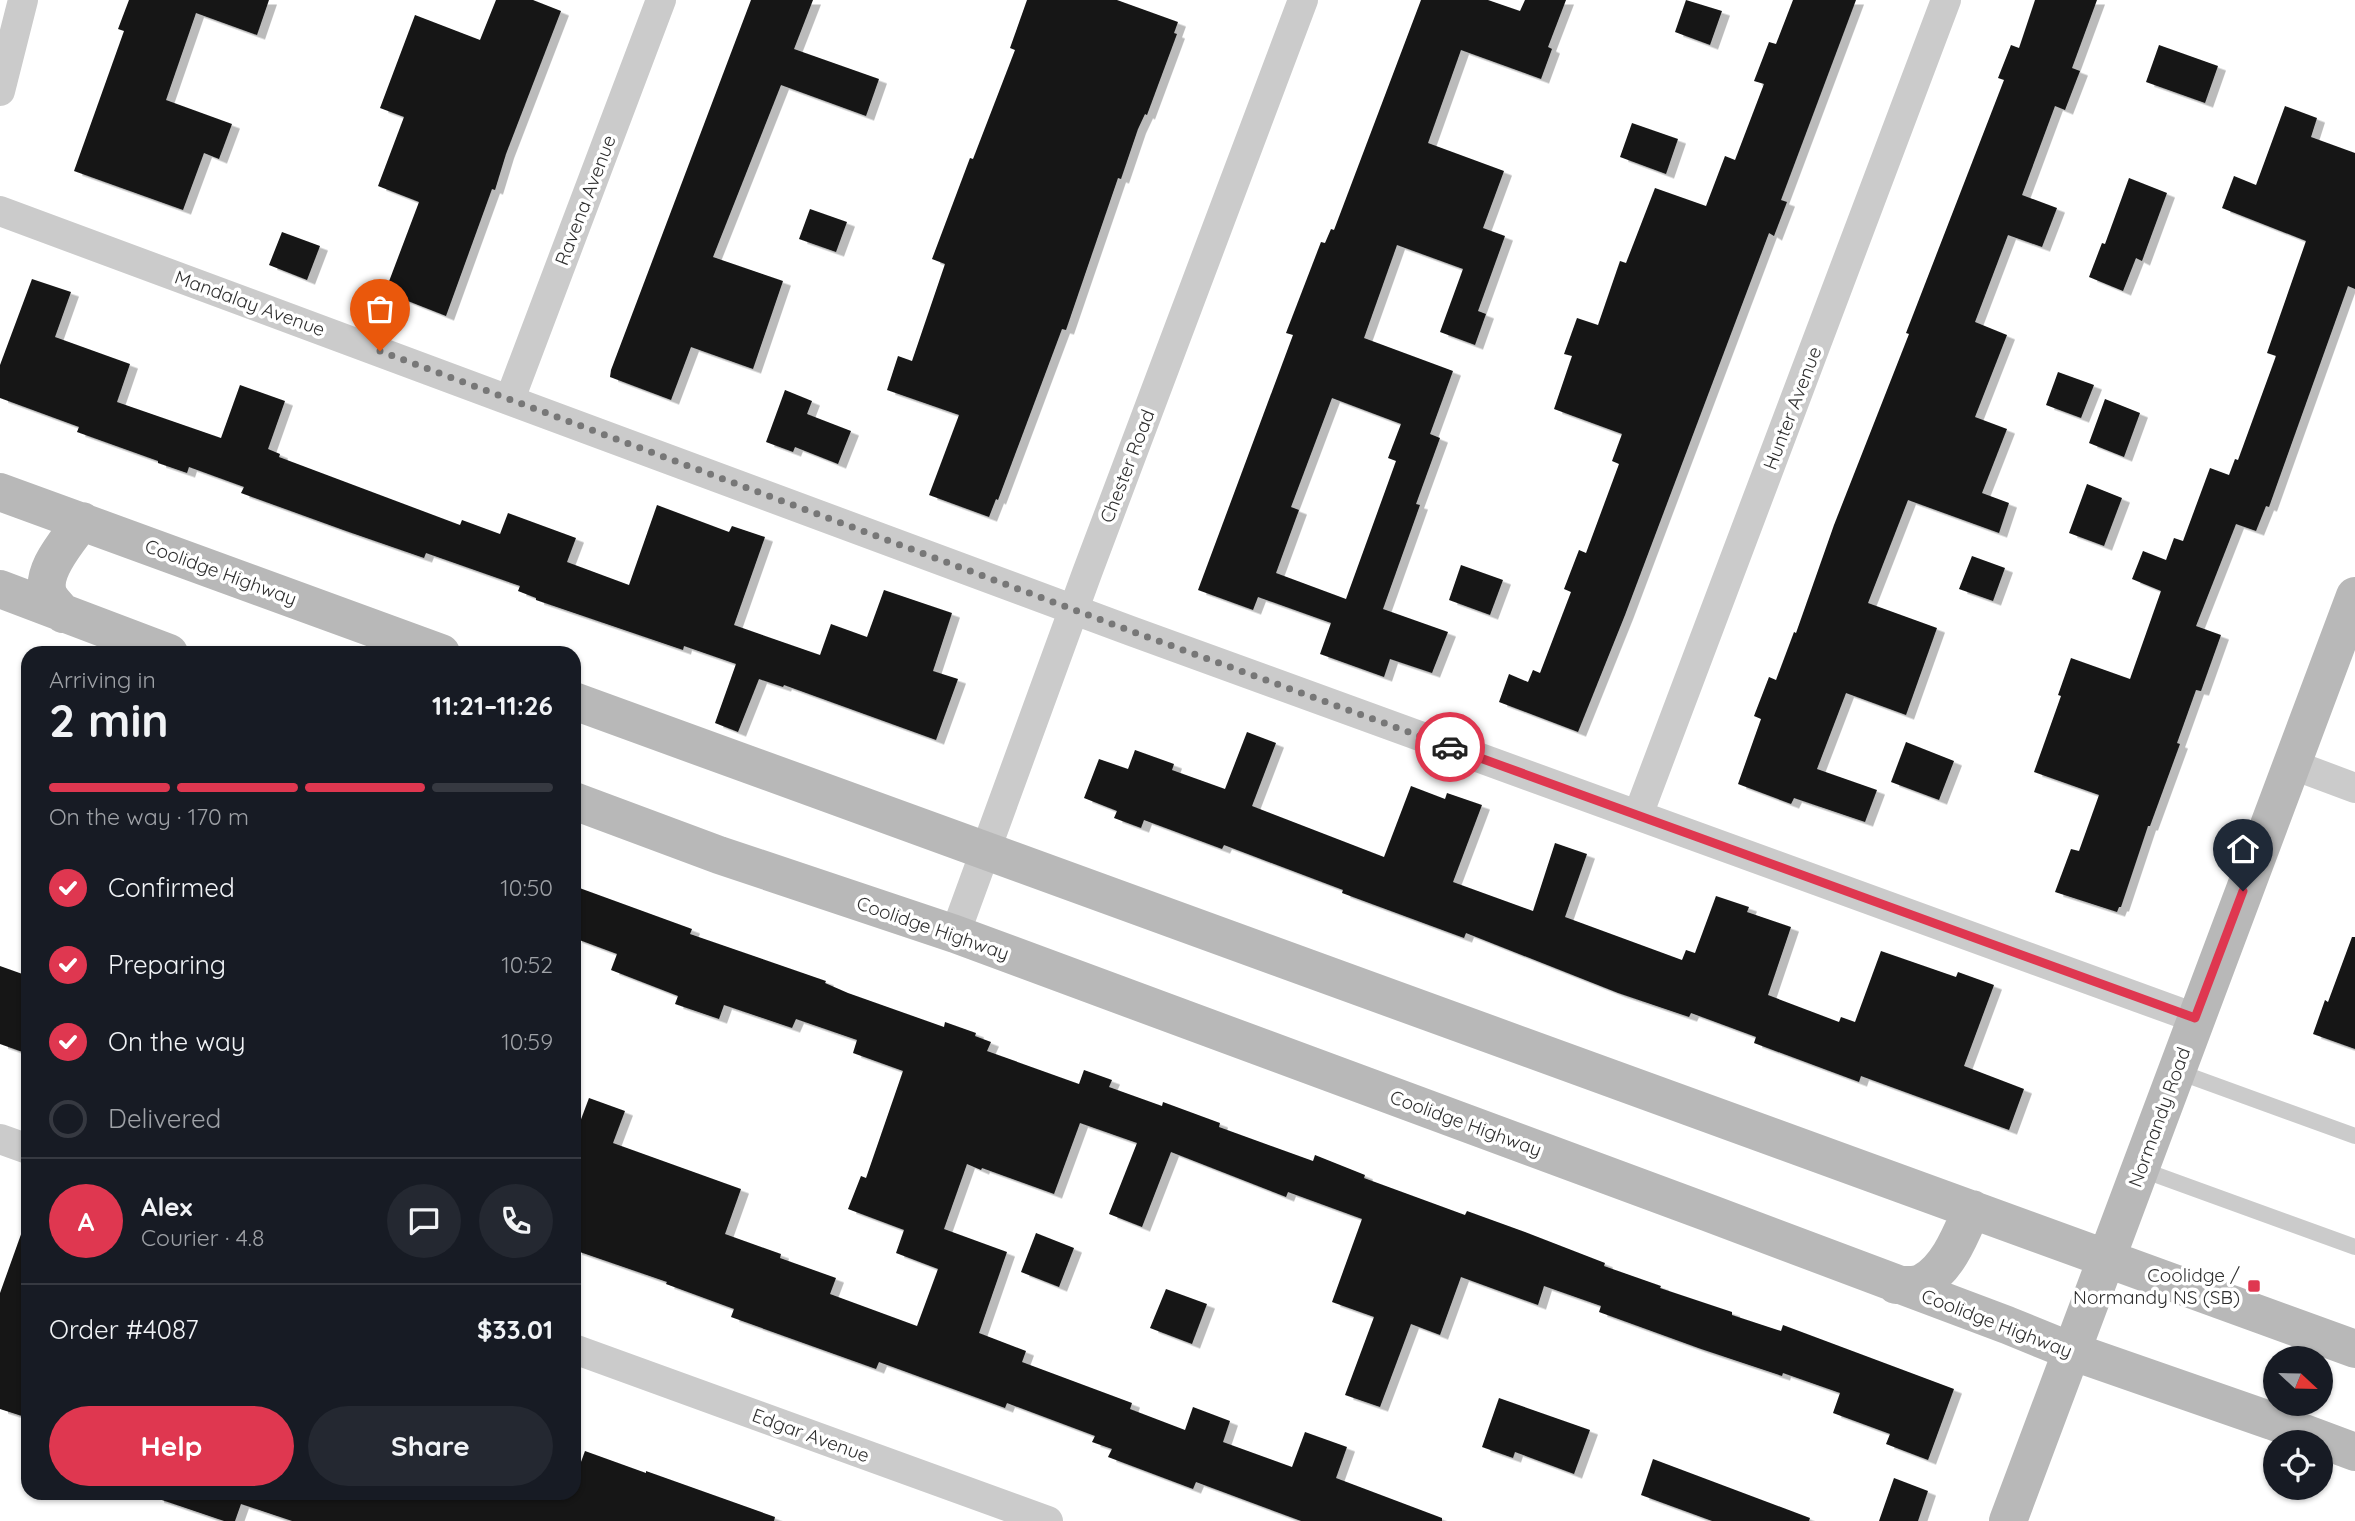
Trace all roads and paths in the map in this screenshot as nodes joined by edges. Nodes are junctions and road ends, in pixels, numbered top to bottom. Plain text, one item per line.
1 (23, 0) edge
2 (661, 0) edge
3 (1303, 0) edge
4 (1946, 0) edge
5 (0, 91) edge
6 (0, 211) edge
7 (510, 399) junction
8 (0, 492) edge
9 (82, 521) junction
10 (0, 589) edge
11 (2355, 596) edge
12 (1074, 610) junction
13 (63, 614) junction
14 (150, 646) edge
15 (422, 646) edge
16 (581, 704) edge
17 (2291, 764) junction
18 (2355, 788) edge
19 (581, 804) edge
20 (1638, 815) junction
21 (985, 851) junction
22 (955, 934) junction
23 (2195, 1018) junction
24 (2175, 1070) junction
25 (2355, 1136) edge
26 (0, 1139) edge
27 (21, 1146) edge
28 (2140, 1169) junction
29 (1972, 1209) junction
30 (2355, 1247) edge
31 (2107, 1259) junction
32 (1896, 1285) junction
33 (2355, 1349) edge
34 (2071, 1351) junction
35 (581, 1352) edge
36 (2355, 1452) edge
37 (1048, 1521) edge
38 (2008, 1521) edge

1 - 5 street
2 - 7 street, Ravena Avenue
3 - 12 street, Chester Road
4 - 20 street, Hunter Avenue
6 - 7 street, Mandalay Avenue
7 - 12 street, Mandalay Avenue
8 - 9 main road, Coolidge Highway
9 - 13 main road
9 - 15 main road, Coolidge Highway
10 - 13 main road
11 - 17 main road, Normandy Road
12 - 20 street, Mandalay Avenue
12 - 21 street, Chester Road
13 - 14 main road
16 - 21 main road
17 - 18 street
17 - 23 main road, Normandy Road
19 - 22 main road, Coolidge Highway
20 - 23 street, Mandalay Avenue
21 - 22 street, Chester Road
21 - 29 main road
22 - 32 main road, Coolidge Highway
23 - 24 main road, Normandy Road
24 - 25 lane
24 - 28 main road, Normandy Road
26 - 27 street
28 - 30 lane
28 - 31 main road, Normandy Road
29 - 31 main road
29 - 32 main road
31 - 33 main road
31 - 34 main road, Normandy Road
32 - 34 main road, Coolidge Highway
34 - 36 main road, Coolidge Highway
34 - 38 main road, Normandy Road
35 - 37 street, Edgar Avenue

